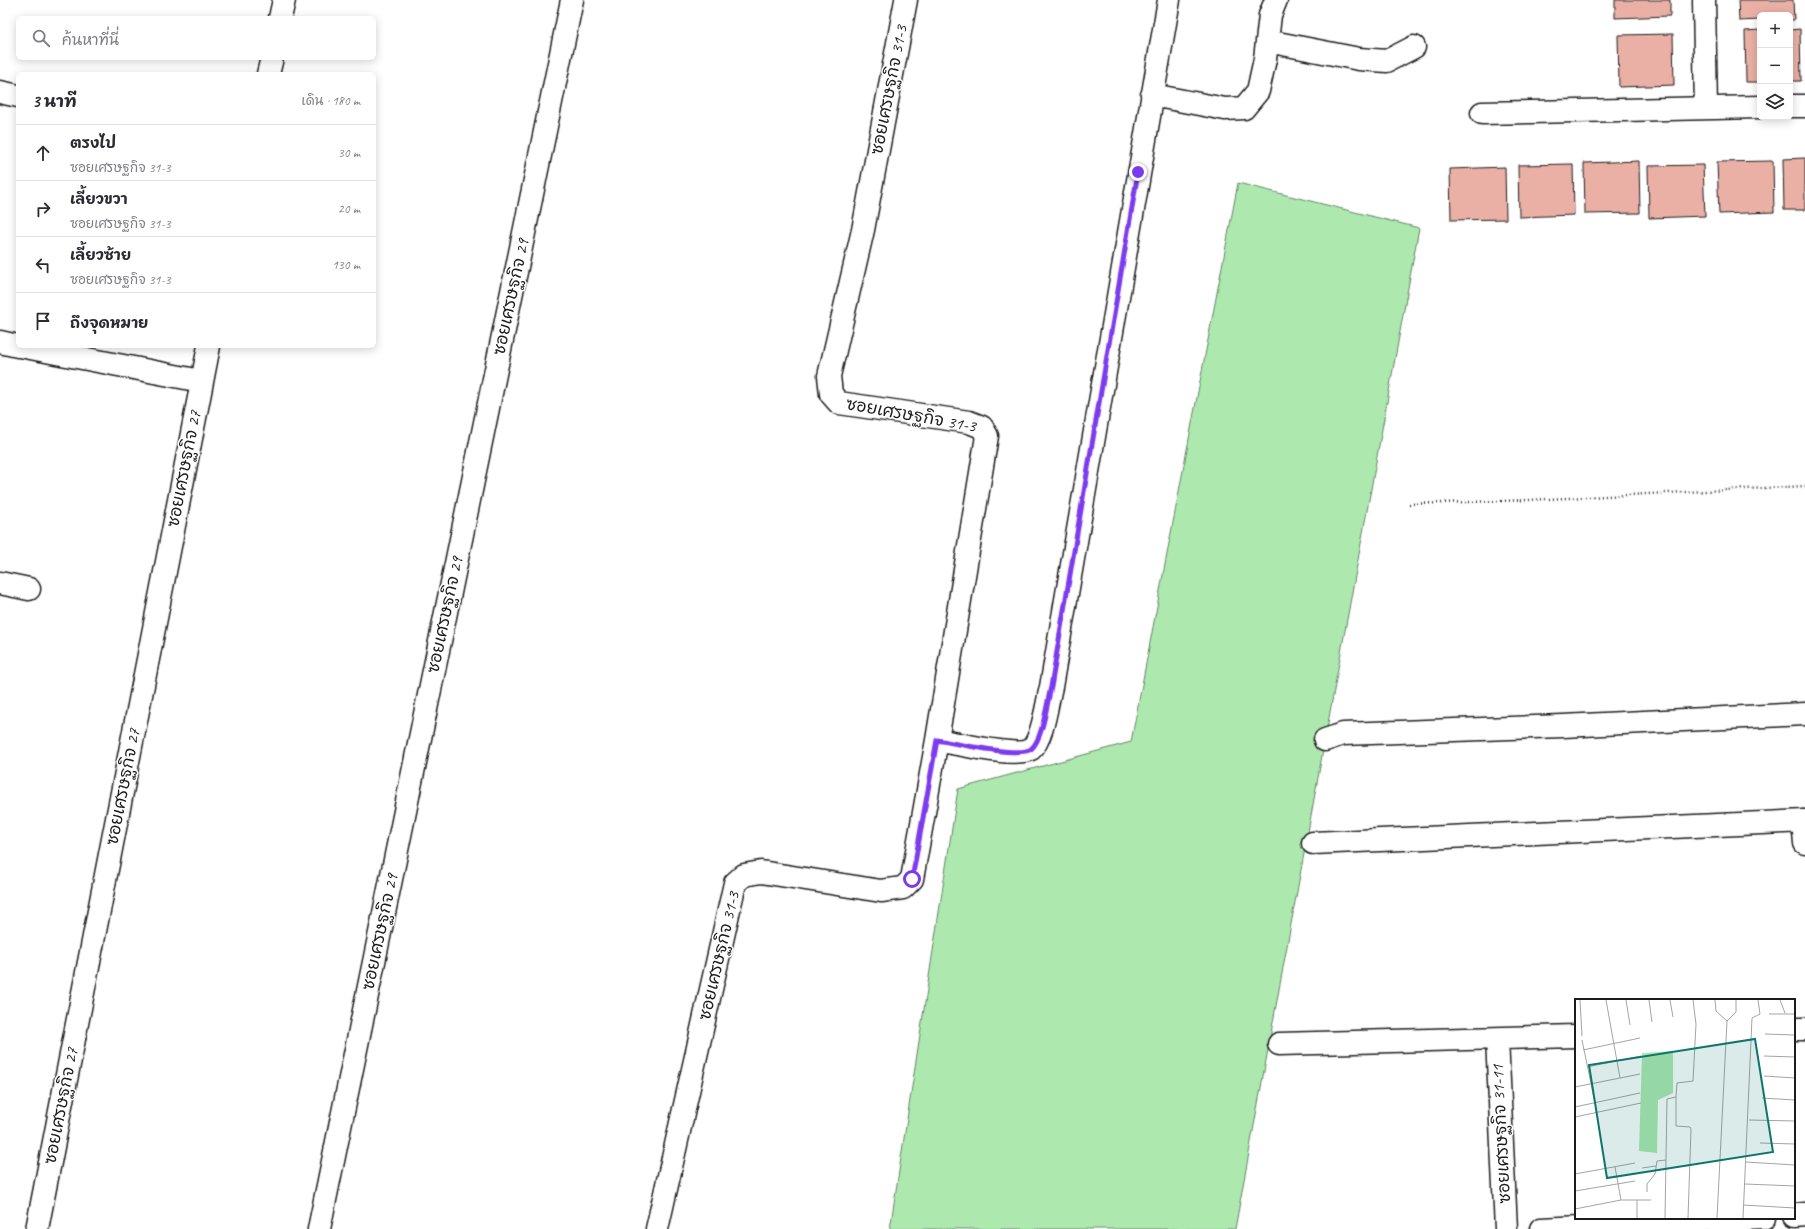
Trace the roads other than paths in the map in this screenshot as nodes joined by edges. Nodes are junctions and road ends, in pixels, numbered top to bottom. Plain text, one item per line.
1 (284, 0) edge
2 (572, 0) edge
3 (906, 0) edge
4 (1169, 0) edge
5 (1276, 0) edge
6 (1704, 0) edge
7 (280, 16) edge
8 (1267, 42) junction
9 (1414, 47) dead end
10 (272, 60) edge
11 (268, 72) edge
12 (0, 92) edge
13 (1152, 95) junction
14 (16, 96) edge
15 (1793, 106) edge
16 (1805, 106) edge
17 (1757, 107) edge
18 (1706, 108) junction
19 (1482, 113) dead end
20 (0, 342) edge
21 (16, 345) edge
22 (29, 348) edge
23 (209, 348) edge
24 (201, 381) junction
25 (0, 583) edge
26 (29, 589) dead end
27 (1805, 714) edge
28 (937, 740) junction
29 (1325, 740) dead end
30 (1804, 821) edge
31 (1313, 843) dead end
32 (1805, 843) edge
33 (1575, 1036) edge
34 (1496, 1039) junction
35 (1279, 1044) dead end
36 (1805, 1214) edge
37 (1795, 1215) edge
38 (1744, 1219) edge
39 (37, 1229) edge
40 (319, 1229) edge
41 (658, 1229) edge
42 (1506, 1229) edge
43 (1541, 1229) edge

1 - 7 street
2 - 40 street, ซอยเศรษฐกิจ 29
3 - 28 street, ซอยเศรษฐกิจ 31-3
4 - 13 street
5 - 8 street
6 - 18 street
8 - 9 street
8 - 13 street
10 - 11 street
12 - 14 street
13 - 28 street
15 - 16 street
17 - 18 street
18 - 19 street
20 - 21 street
22 - 24 street
23 - 24 street, ซอยเศรษฐกิจ 27
24 - 39 street, ซอยเศรษฐกิจ 27
25 - 26 street
27 - 29 street
28 - 41 street, ซอยเศรษฐกิจ 31-3
30 - 31 street
30 - 32 street
33 - 34 street
34 - 35 street
34 - 42 street, ซอยเศรษฐกิจ 31-11
36 - 37 street
38 - 43 street

